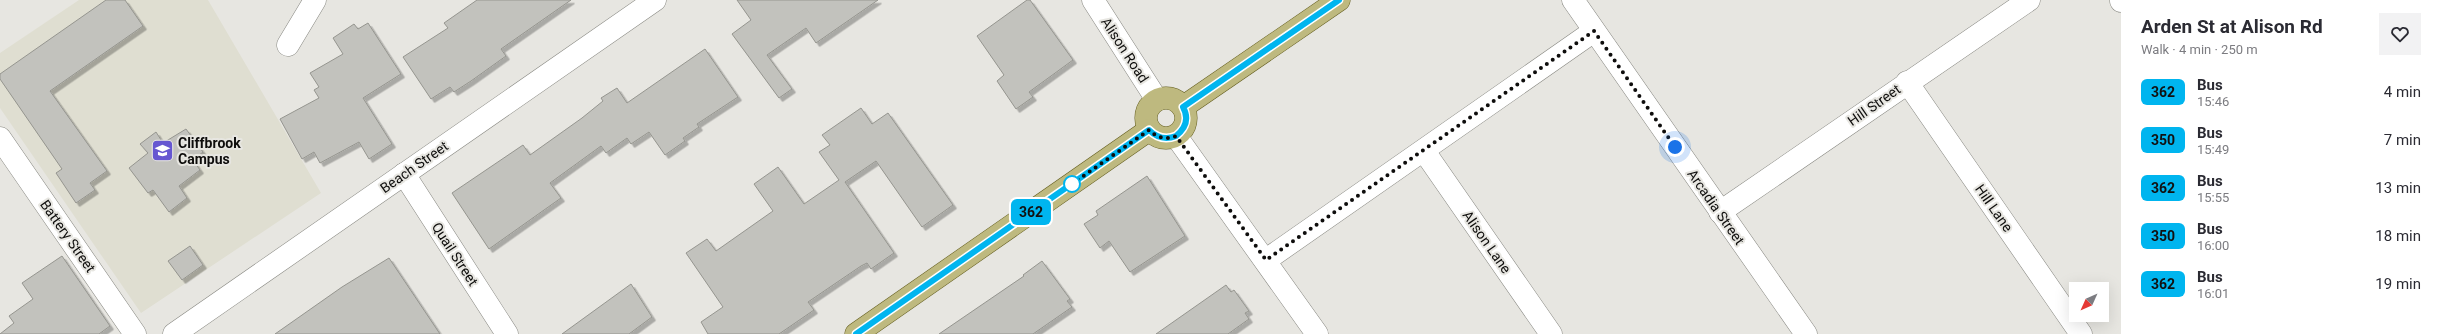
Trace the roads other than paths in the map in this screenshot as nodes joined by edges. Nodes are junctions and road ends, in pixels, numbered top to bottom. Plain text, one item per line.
1 (315, 0) edge
2 (655, 0) edge
3 (1093, 0) edge
4 (1339, 0) edge
5 (1573, 0) edge
6 (2029, 0) edge
7 (1594, 31) junction
8 (288, 45) dead end
9 (1907, 82) junction
10 (1157, 100) junction
11 (1183, 107) junction
12 (1149, 130) junction
13 (1176, 136) junction
14 (0, 138) edge
15 (1424, 151) junction
16 (404, 174) junction
17 (1720, 212) junction
18 (1266, 260) junction
19 (135, 334) edge
20 (174, 334) edge
21 (507, 334) edge
22 (856, 334) edge
23 (1316, 334) edge
24 (1551, 334) edge
25 (1806, 334) edge
26 (2081, 334) edge

1 - 8 street
2 - 16 street, Beach Street
3 - 10 street, Alison Road
4 - 11 main road
5 - 7 street, Arcadia Street
6 - 9 street, Hill Street
7 - 15 street
7 - 17 street, Arcadia Street
9 - 17 street, Hill Street
9 - 26 street, Hill Lane
10 - 11 main road
10 - 12 main road
11 - 13 main road
12 - 13 main road
12 - 22 main road
13 - 18 street
14 - 19 street, Battery Street
15 - 18 street
15 - 24 street, Alison Lane
16 - 20 street, Beach Street
16 - 21 street, Quail Street
17 - 25 street, Arcadia Street
18 - 23 street

